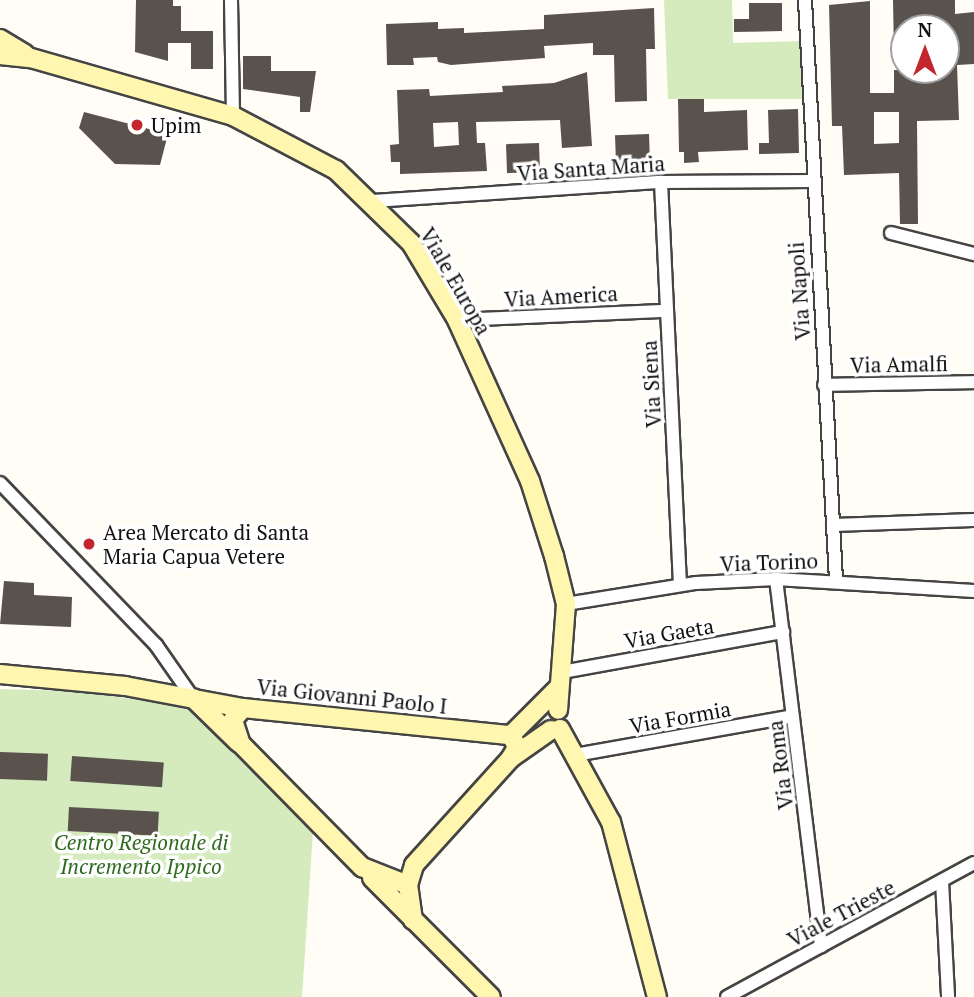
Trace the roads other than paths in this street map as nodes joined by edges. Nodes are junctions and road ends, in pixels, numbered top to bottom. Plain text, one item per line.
1 (231, 0) edge
2 (805, 0) edge
3 (0, 39) edge
4 (0, 55) edge
5 (30, 58) junction
6 (233, 116) junction
7 (812, 181) junction
8 (661, 182) junction
9 (373, 201) junction
10 (891, 233) dead end
11 (974, 254) edge
12 (667, 311) junction
13 (457, 320) junction
14 (974, 382) edge
15 (824, 385) junction
16 (0, 484) edge
17 (974, 520) edge
18 (833, 525) junction
19 (776, 579) junction
20 (836, 580) junction
21 (680, 585) junction
22 (974, 591) edge
23 (566, 604) junction
24 (783, 632) junction
25 (0, 674) edge
26 (561, 680) junction
27 (193, 698) junction
28 (243, 708) junction
29 (793, 716) junction
30 (556, 730) junction
31 (511, 735) junction
32 (241, 744) junction
33 (575, 755) junction
34 (512, 758) junction
35 (974, 863) edge
36 (362, 867) junction
37 (942, 881) junction
38 (408, 885) junction
39 (413, 920) junction
40 (821, 946) junction
41 (491, 997) edge
42 (657, 997) edge
43 (727, 997) edge
44 (948, 997) edge

1 - 6 street
2 - 7 street, Via Napoli
3 - 5 street, Viale Europa
4 - 5 street, Viale Europa
5 - 6 street, Viale Europa
6 - 9 street, Viale Europa
7 - 8 street, Via Santa Maria
7 - 15 street, Via Napoli
8 - 9 street, Via Santa Maria
8 - 12 street, Via Siena
9 - 13 street, Viale Europa
10 - 11 street
12 - 13 street, Via America
12 - 21 street, Via Siena
13 - 23 street, Viale Europa
14 - 15 street, Via Amalfi
15 - 18 street, Via Napoli
16 - 27 street
17 - 18 street
18 - 20 street, Via Napoli
19 - 20 street, Via Torino
19 - 21 street, Via Torino
19 - 24 street, Via Roma
20 - 22 street, Via Torino
21 - 23 street, Via Torino
23 - 26 street, Viale Europa
24 - 26 street, Via Gaeta
24 - 29 street, Via Roma
25 - 27 street
26 - 30 street, Viale Europa
26 - 31 street
27 - 28 street
27 - 32 street
28 - 31 street, Via Giovanni Paolo I
28 - 32 street, Via Giovanni Paolo I
29 - 33 street, Via Formia
29 - 40 street, Via Roma
30 - 33 street
30 - 34 street
31 - 34 street
32 - 36 street
33 - 42 street
34 - 38 street
35 - 37 street, Viale Trieste
36 - 38 street
36 - 39 street
37 - 40 street, Viale Trieste
37 - 44 street
38 - 39 street
39 - 41 street
40 - 43 street, Viale Trieste

